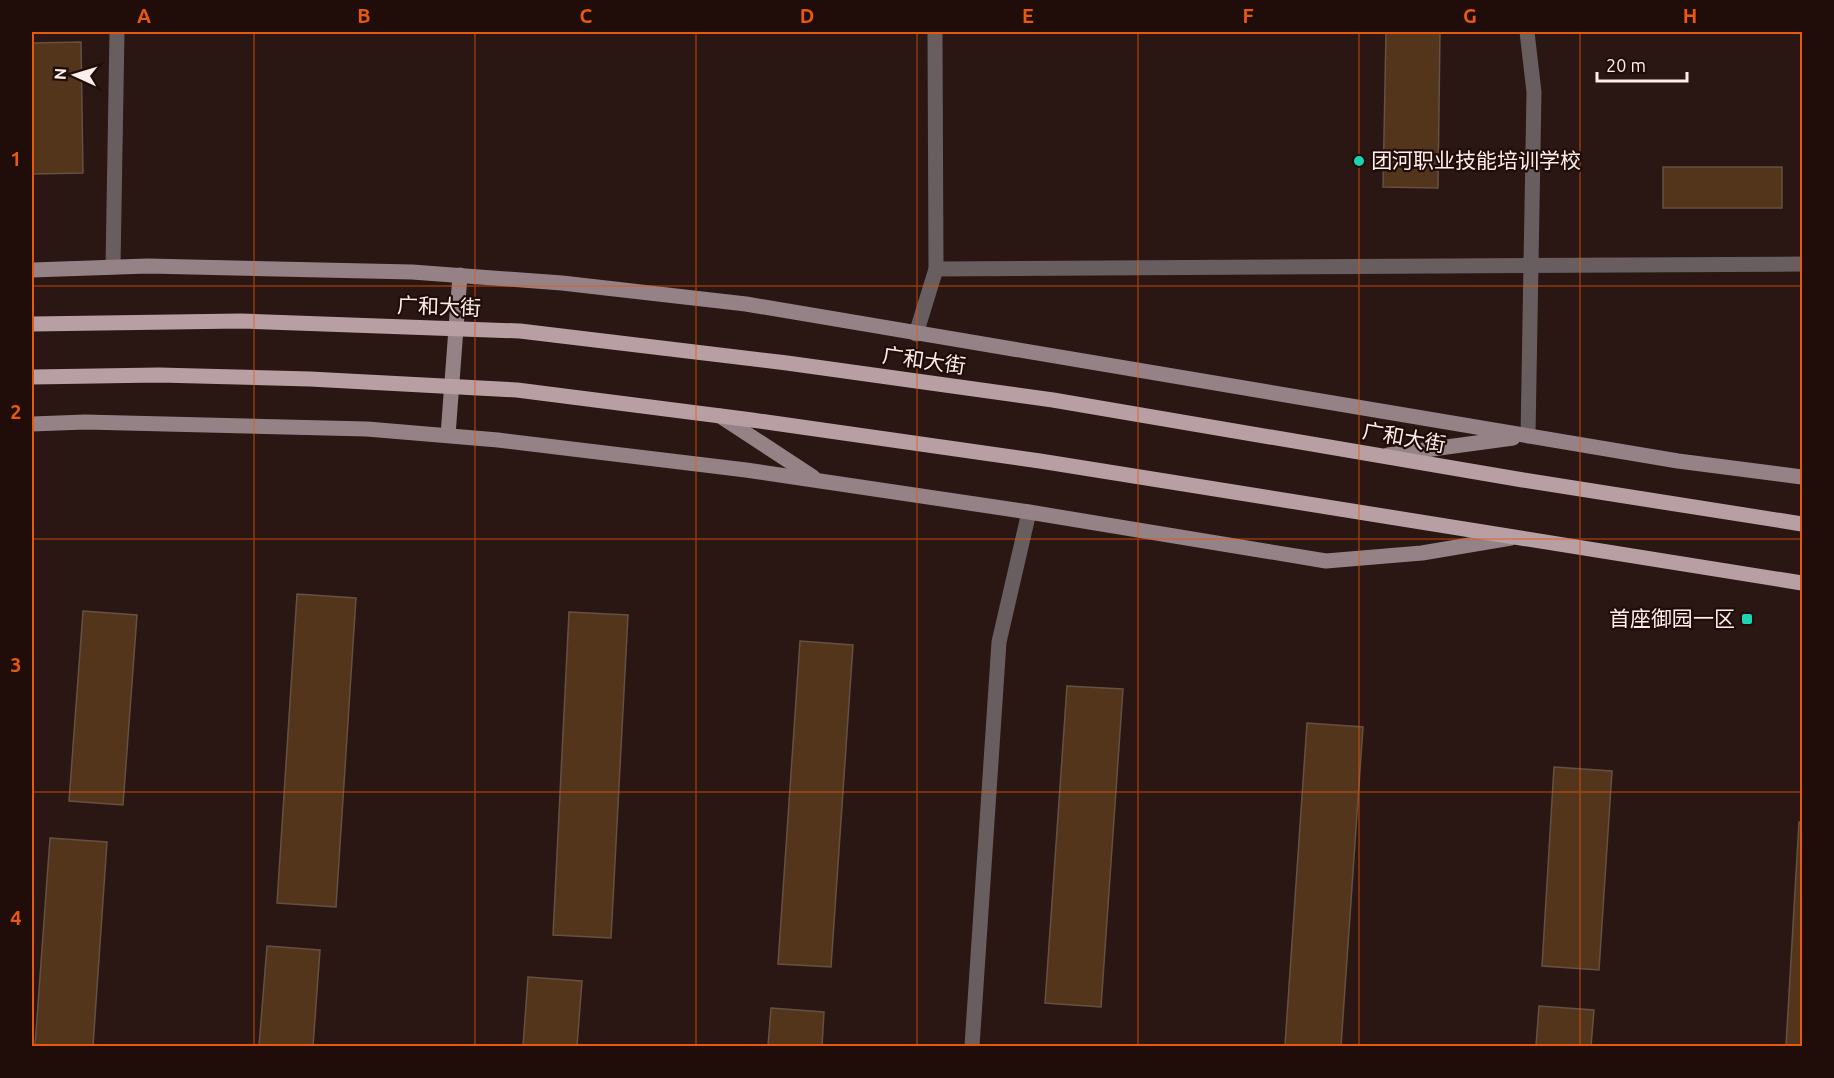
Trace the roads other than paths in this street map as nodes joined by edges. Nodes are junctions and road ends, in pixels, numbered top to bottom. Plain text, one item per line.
1 (117, 32) edge
2 (934, 32) edge
3 (1527, 32) edge
4 (1803, 264) edge
5 (1531, 266) junction
6 (113, 267) junction
7 (936, 269) junction
8 (32, 270) edge
9 (460, 275) junction
10 (32, 324) edge
11 (456, 328) junction
12 (916, 334) junction
13 (32, 377) edge
14 (452, 387) junction
15 (720, 416) junction
16 (32, 424) edge
17 (448, 435) junction
18 (1528, 436) junction
19 (1381, 456) junction
20 (1803, 477) edge
21 (818, 480) junction
22 (1029, 512) junction
23 (1803, 524) edge
24 (1518, 537) junction
25 (1803, 583) edge
26 (972, 1047) edge

1 - 6 street
2 - 7 street
3 - 5 street
4 - 5 street
5 - 7 street
5 - 18 street
6 - 8 street
6 - 9 street
7 - 12 street
9 - 11 street
9 - 12 street
10 - 11 main road, 广和大街
11 - 14 street
11 - 19 main road, 广和大街
12 - 18 street
13 - 14 main road
14 - 15 main road
14 - 17 street
15 - 21 street
15 - 24 main road
16 - 17 street
17 - 21 street
18 - 19 street
18 - 20 street
19 - 23 main road, 广和大街
21 - 22 street
22 - 24 street
22 - 26 street
24 - 25 main road

